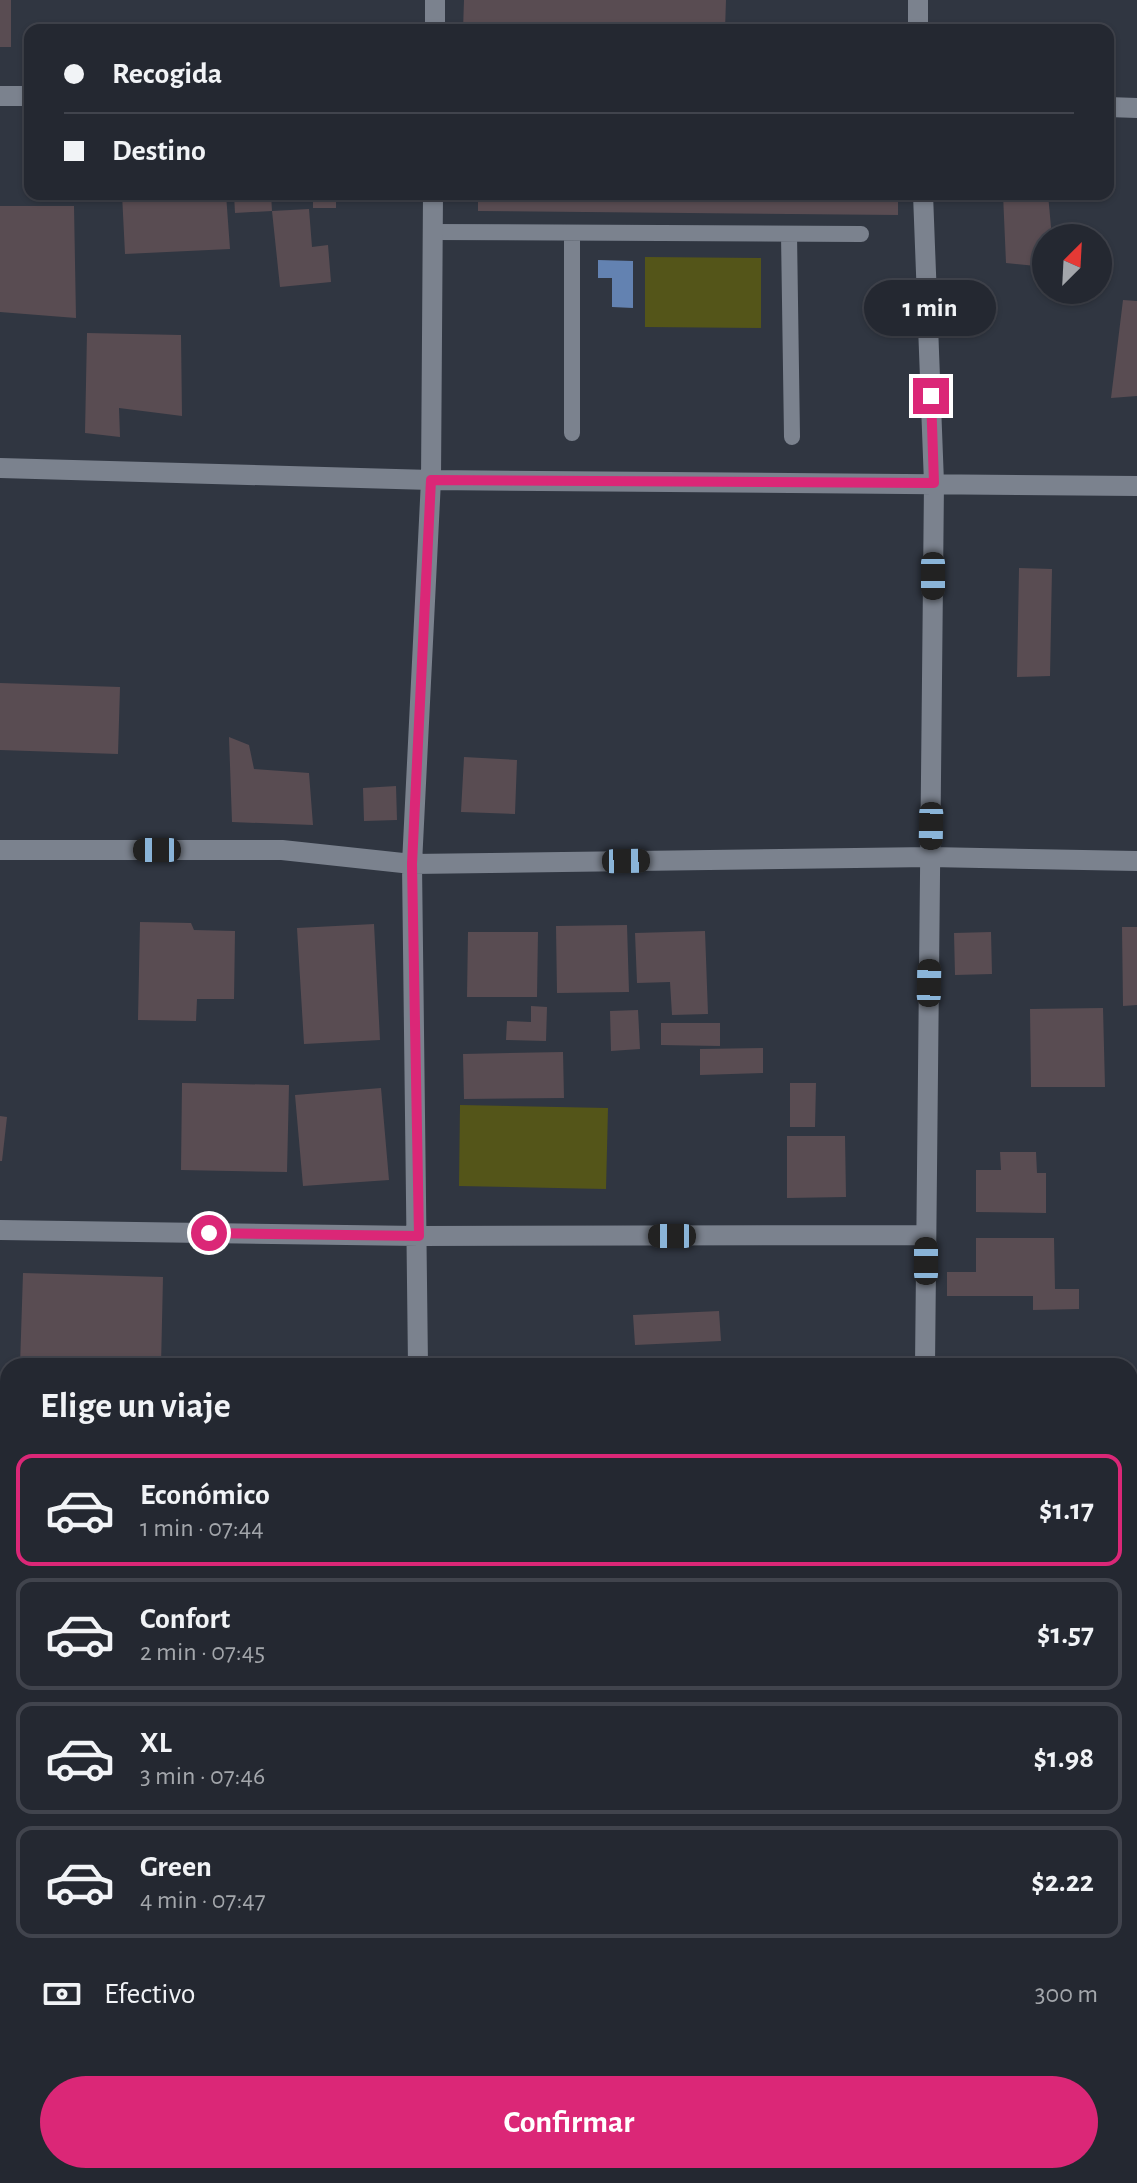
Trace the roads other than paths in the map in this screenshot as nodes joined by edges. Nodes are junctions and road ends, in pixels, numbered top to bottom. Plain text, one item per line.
1 (435, 0) edge
2 (918, 0) edge
3 (435, 24) edge
4 (918, 24) edge
5 (0, 96) edge
6 (24, 96) edge
7 (1114, 107) edge
8 (1137, 108) edge
9 (433, 200) edge
10 (923, 200) edge
11 (432, 232) junction
12 (572, 234) junction
13 (789, 234) junction
14 (861, 234) dead end
15 (572, 433) dead end
16 (792, 437) dead end
17 (0, 468) edge
18 (431, 480) junction
19 (934, 483) junction
20 (1137, 486) edge
21 (0, 850) edge
22 (930, 857) junction
23 (1137, 861) edge
24 (412, 864) junction
25 (0, 1230) edge
26 (926, 1235) junction
27 (419, 1236) junction
28 (418, 1358) edge
29 (925, 1358) edge

1 - 3 street
2 - 4 street
5 - 6 street
7 - 8 street
9 - 11 street
10 - 19 street
11 - 12 lane
11 - 18 street
12 - 13 lane
12 - 15 lane
13 - 14 lane
13 - 16 lane
17 - 18 street
18 - 19 street
18 - 24 street
19 - 20 street
19 - 22 street
21 - 24 street
22 - 23 street
22 - 24 street
22 - 26 street
24 - 27 street
25 - 27 street
26 - 27 street
26 - 29 street
27 - 28 street

